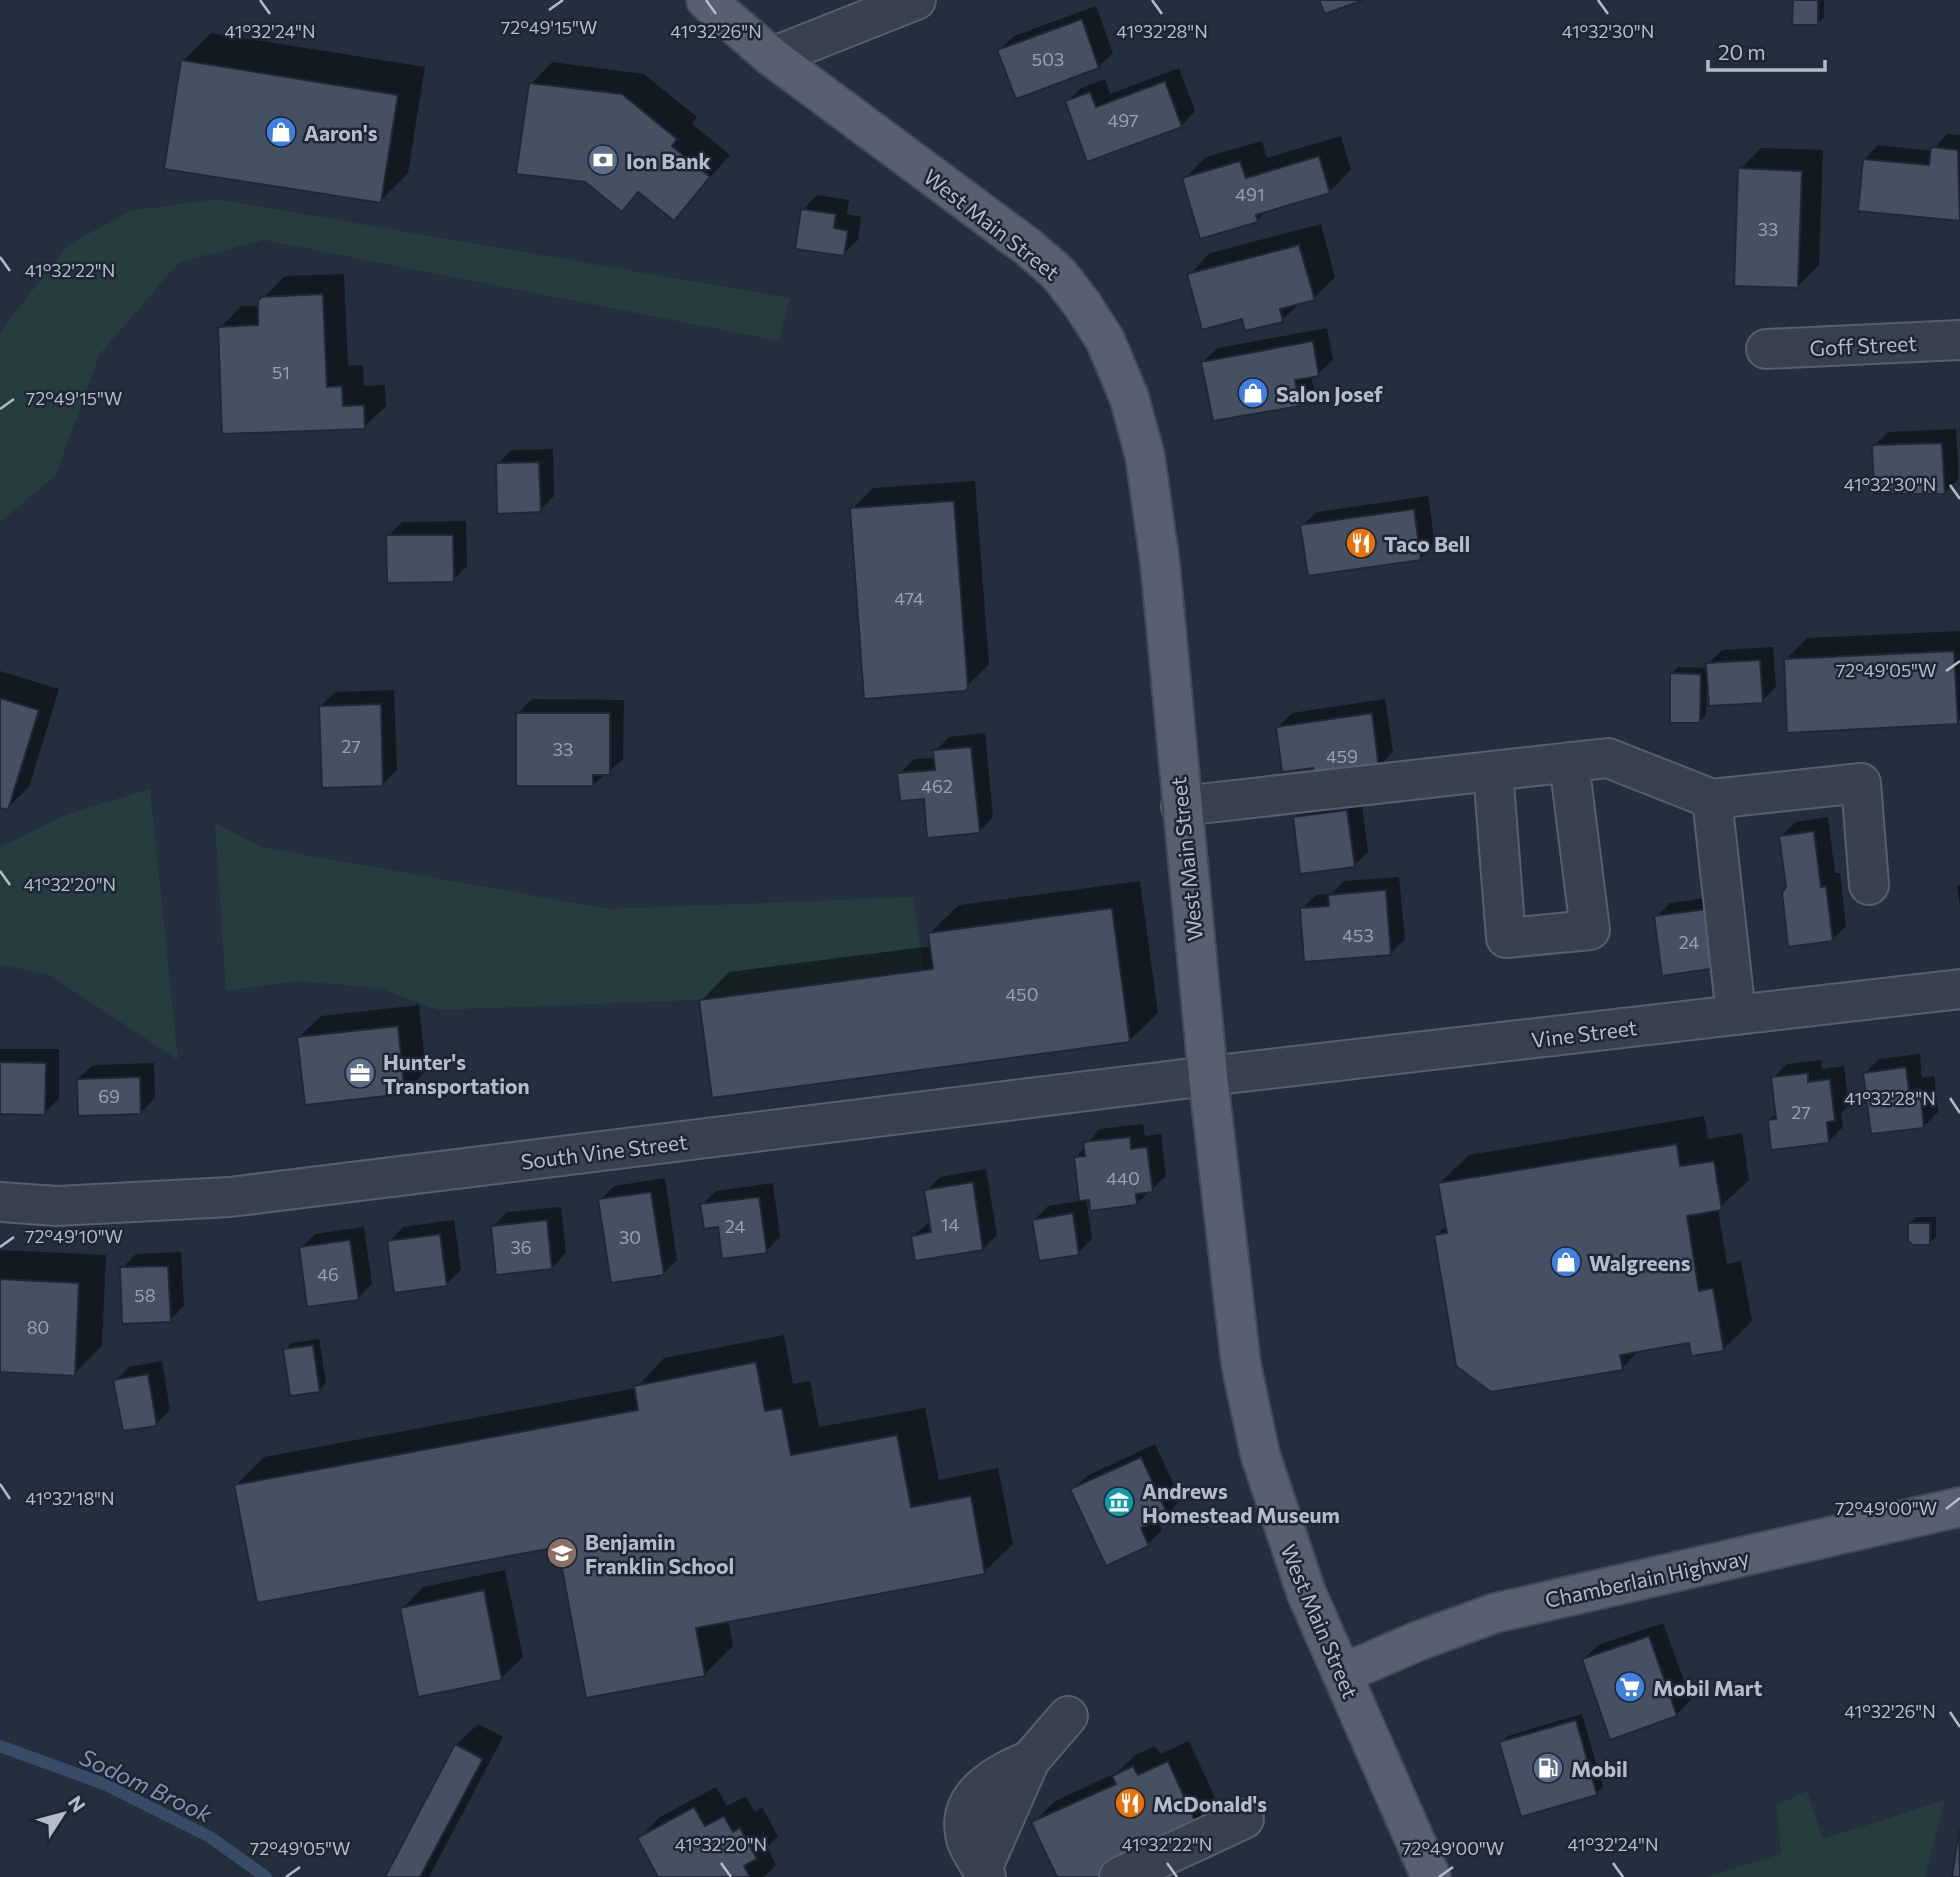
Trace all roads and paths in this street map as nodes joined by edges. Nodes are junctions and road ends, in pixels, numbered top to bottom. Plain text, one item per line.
1 (706, 0) edge
2 (916, 0) edge
3 (772, 57) junction
4 (1960, 340) edge
5 (1766, 349) dead end
6 (1569, 762) junction
7 (1493, 771) junction
8 (1713, 799) junction
9 (1181, 806) junction
10 (1869, 885) dead end
11 (1960, 989) edge
12 (1736, 1015) junction
13 (1208, 1076) junction
14 (0, 1202) edge
15 (1960, 1507) edge
16 (1342, 1674) junction
17 (1068, 1716) dead end
18 (1244, 1819) dead end
19 (984, 1873) edge
20 (1119, 1877) edge
21 (1431, 1877) edge

1 - 3 main road, West Main Street
2 - 3 street
3 - 9 main road, West Main Street
4 - 5 street, Goff Street
6 - 7 street
6 - 7 street
6 - 8 street
7 - 9 street
8 - 10 street
8 - 12 street
9 - 13 main road, West Main Street
11 - 12 street, Vine Street
12 - 13 street, Vine Street
13 - 14 street, South Vine Street
13 - 16 main road, West Main Street
15 - 16 main road, Chamberlain Highway
16 - 21 main road, West Main Street
17 - 19 street
18 - 20 street

